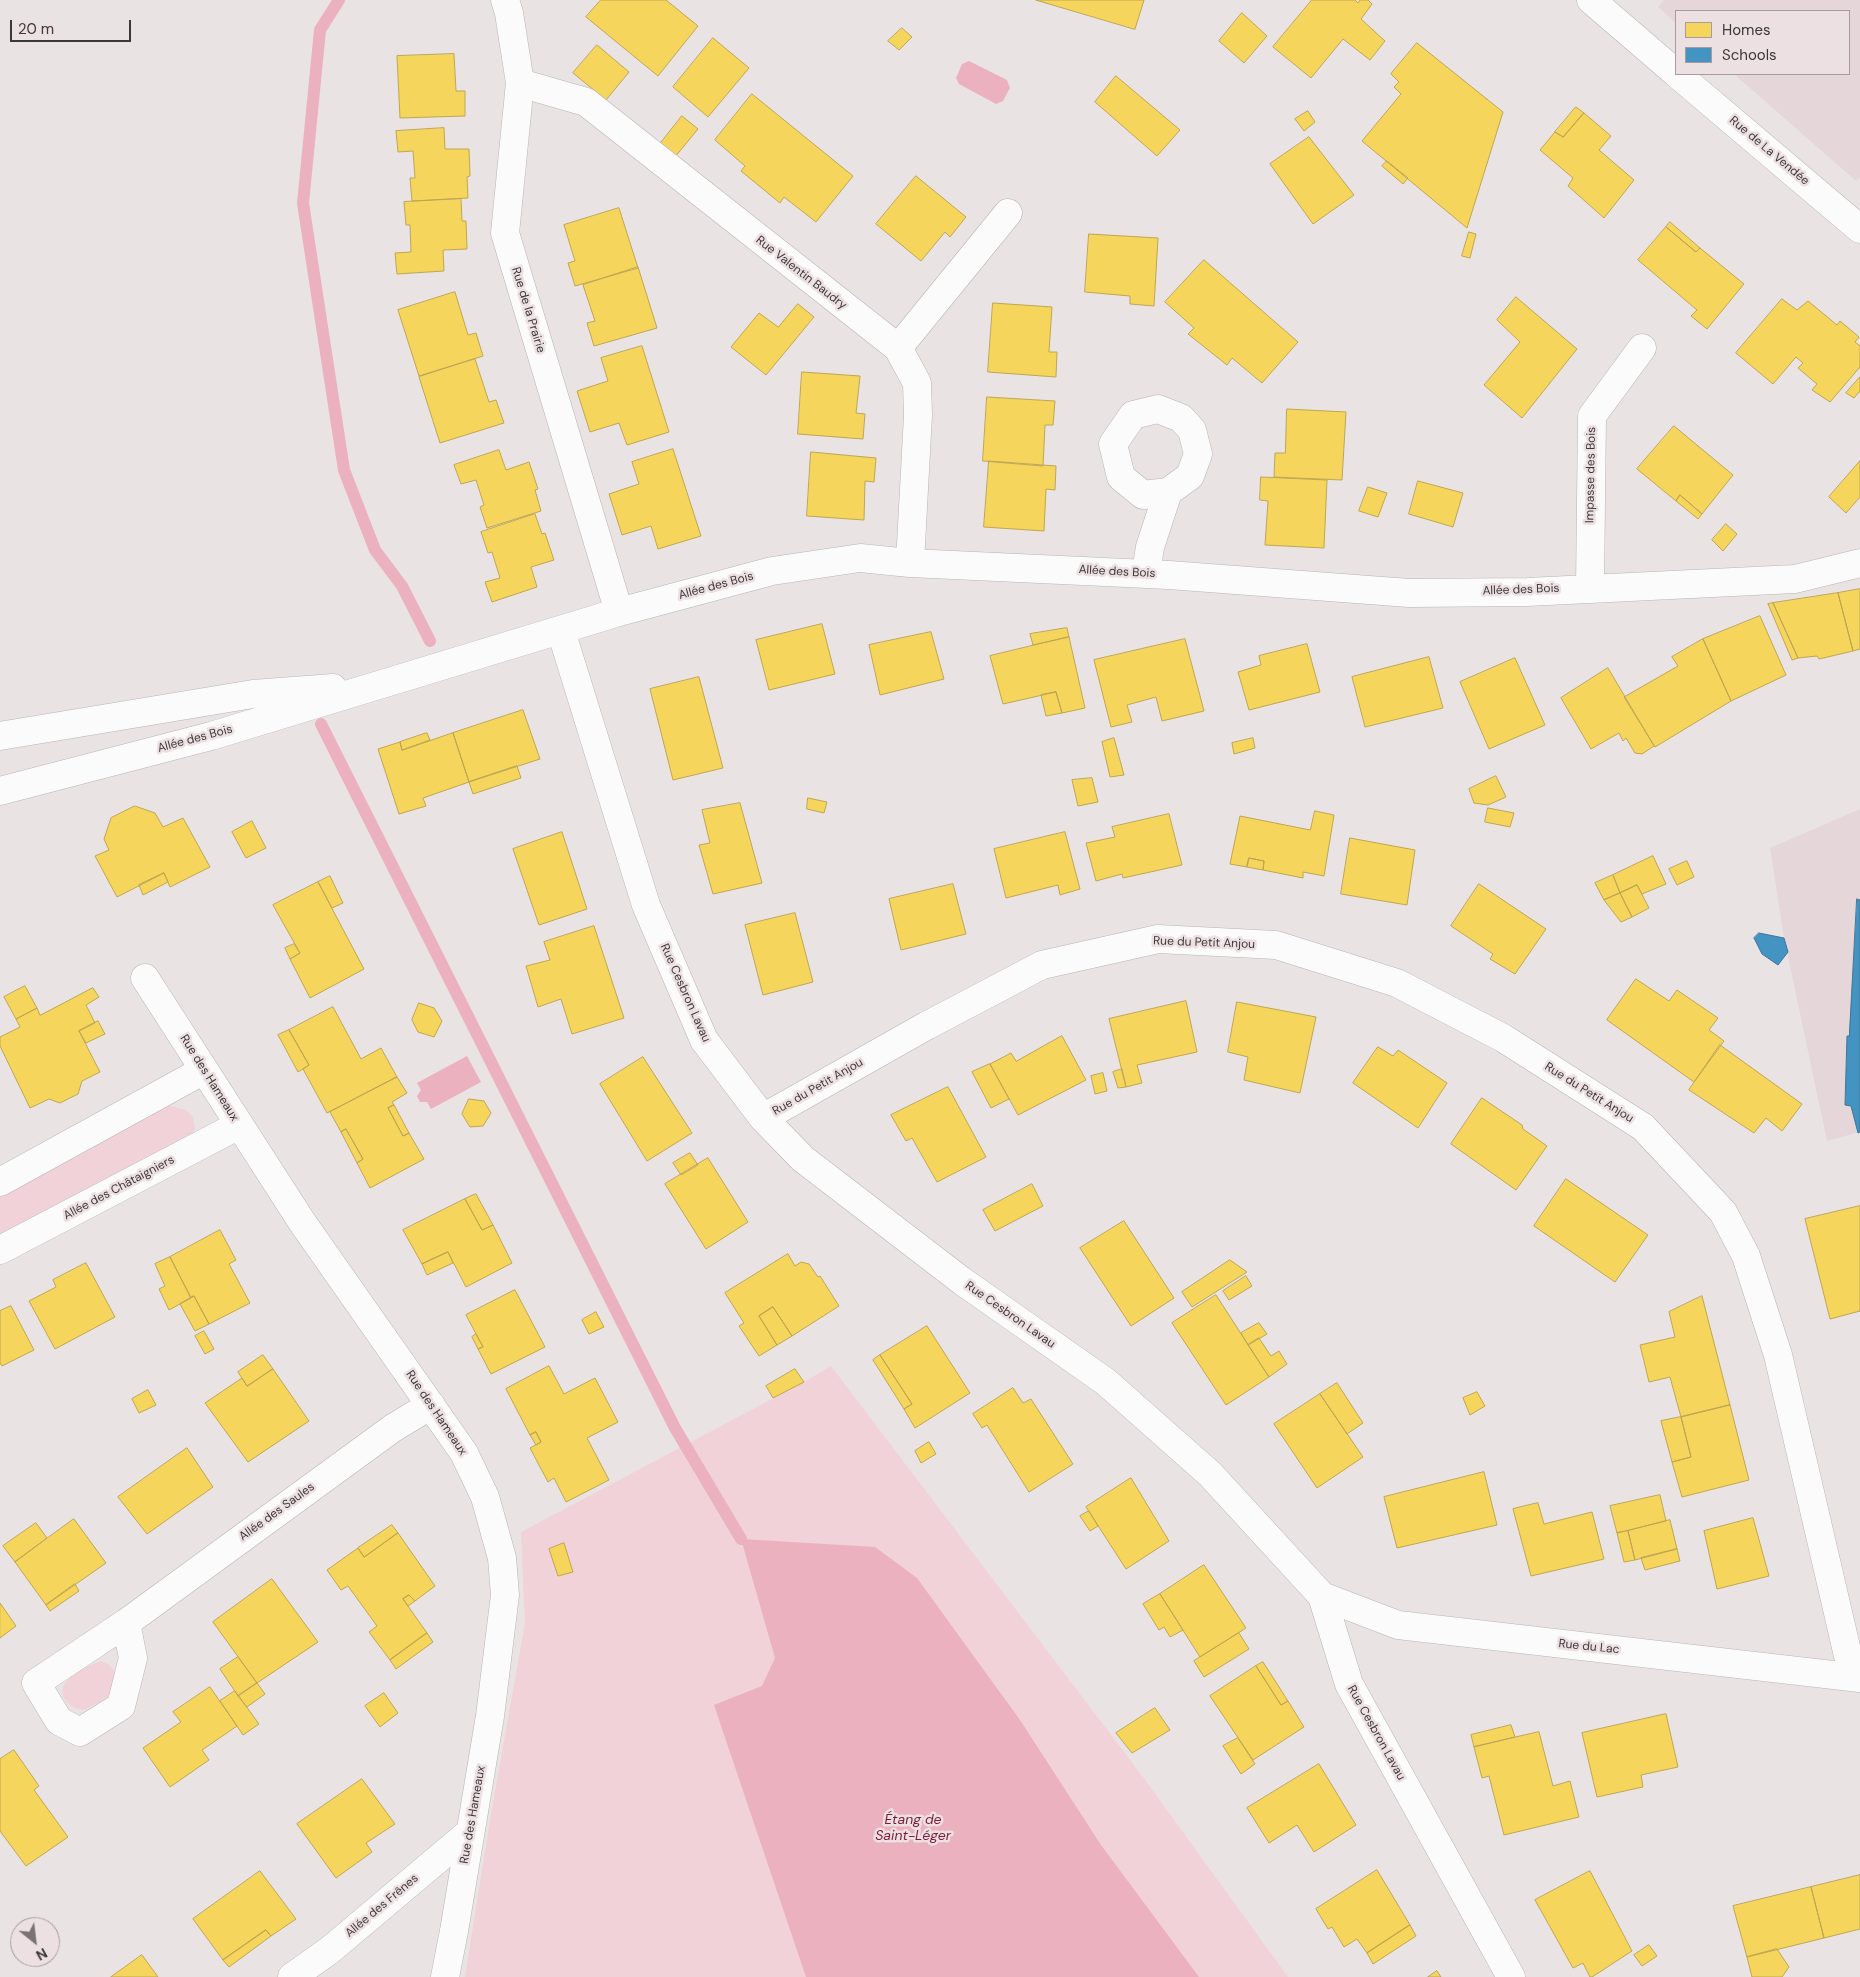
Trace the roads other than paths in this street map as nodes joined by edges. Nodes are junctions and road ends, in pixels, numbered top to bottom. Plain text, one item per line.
1 (505, 0) edge
2 (1591, 0) edge
3 (1675, 71) edge
4 (1679, 75) edge
5 (520, 83) junction
6 (1008, 213) dead end
7 (1860, 229) edge
8 (898, 348) junction
9 (1642, 348) dead end
10 (1168, 492) dead end
11 (910, 563) junction
12 (1860, 563) edge
13 (1146, 573) junction
14 (1590, 588) junction
15 (618, 612) junction
16 (561, 631) junction
17 (389, 683) junction
18 (0, 736) edge
19 (0, 791) edge
20 (145, 978) dead end
21 (204, 1070) junction
22 (763, 1118) junction
23 (239, 1125) junction
24 (0, 1182) edge
25 (0, 1250) edge
26 (431, 1405) junction
27 (1322, 1596) junction
28 (126, 1623) dead end
29 (1857, 1677) edge
30 (470, 1832) junction
31 (292, 1977) edge
32 (445, 1977) edge
33 (1511, 1977) edge

1 - 5 street, Rue de la Prairie
2 - 3 street, Rue de La Vendée
4 - 7 street, Rue de La Vendée
5 - 8 street, Rue Valentin Baudry
5 - 15 street, Rue de la Prairie
6 - 8 street
8 - 11 street, Rue Valentin Baudry
9 - 14 street, Impasse des Bois
10 - 13 street
11 - 13 street, Allée des Bois
11 - 15 street, Allée des Bois
12 - 14 street, Allée des Bois
13 - 14 street, Allée des Bois
15 - 16 street, Allée des Bois
16 - 17 street, Allée des Bois
16 - 22 street, Rue Cesbron Lavau
17 - 18 street, Allée des Bois
17 - 19 street, Allée des Bois
20 - 21 street, Rue des Hameaux
21 - 23 street, Rue des Hameaux
21 - 24 street
22 - 27 street, Rue Cesbron Lavau
22 - 29 street, Rue du Petit Anjou
23 - 25 street, Allée des Châtaigniers
23 - 26 street, Rue des Hameaux
26 - 28 street, Allée des Saules
26 - 30 street, Rue des Hameaux
27 - 29 street, Rue du Lac
27 - 33 street, Rue Cesbron Lavau
30 - 31 street, Allée des Frênes
30 - 32 street, Rue des Hameaux

